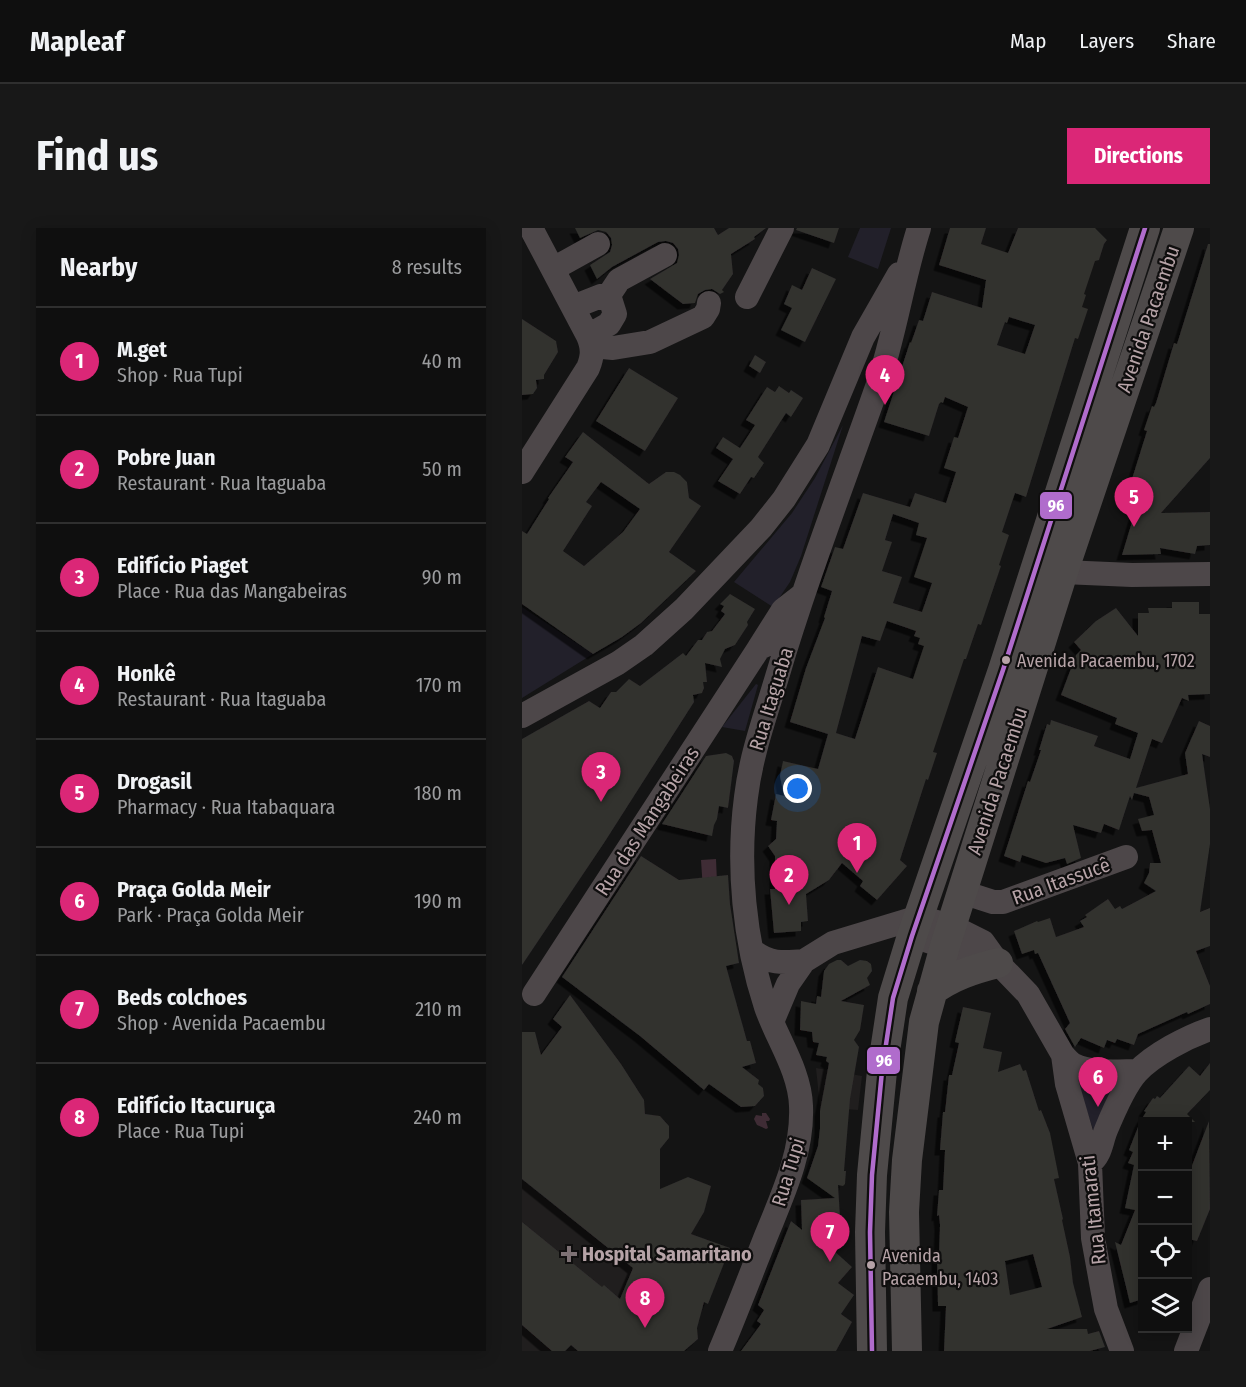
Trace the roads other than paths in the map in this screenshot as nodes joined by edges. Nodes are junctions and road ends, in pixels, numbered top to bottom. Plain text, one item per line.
1 (531, 228) edge
2 (782, 228) edge
3 (919, 228) edge
4 (1145, 228) edge
5 (1179, 228) edge
6 (598, 244) dead end
7 (665, 255) dead end
8 (910, 256) junction
9 (553, 268) junction
10 (747, 297) dead end
11 (709, 303) dead end
12 (573, 307) junction
13 (620, 307) junction
14 (590, 341) junction
15 (526, 456) edge
16 (1063, 572) junction
17 (1210, 574) edge
18 (803, 595) junction
19 (759, 648) junction
20 (785, 652) junction
21 (522, 716) edge
22 (1126, 857) dead end
23 (962, 892) junction
24 (915, 926) junction
25 (948, 936) junction
26 (752, 950) junction
27 (804, 961) junction
28 (998, 963) junction
29 (932, 991) junction
30 (534, 994) dead end
31 (772, 1022) junction
32 (1210, 1029) edge
33 (1063, 1055) junction
34 (1138, 1071) junction
35 (1090, 1163) junction
36 (1210, 1289) edge
37 (1123, 1346) edge
38 (720, 1351) edge
39 (872, 1351) edge
40 (908, 1351) edge
41 (1186, 1351) edge

1 - 9 street
2 - 10 street
3 - 8 street
4 - 24 main road, Avenida Pacaembu
5 - 16 main road, Avenida Pacaembu
6 - 9 street
7 - 13 street
8 - 18 street, Rua Itaguaba
8 - 21 street
9 - 12 street
11 - 14 street
12 - 13 street
12 - 14 street
13 - 14 street
14 - 15 street
16 - 17 street
16 - 23 main road, Avenida Pacaembu
18 - 19 street, Rua das Mangabeiras
18 - 20 street, Rua Itaguaba
19 - 20 street
19 - 30 street, Rua das Mangabeiras
20 - 26 street, Rua Itaguaba
22 - 23 street, Rua Itassucê
23 - 25 main road, Avenida Pacaembu
24 - 25 street, Rua Itamarati
24 - 27 street
24 - 39 main road, Avenida Pacaembu
25 - 28 street, Rua Itamarati
25 - 29 main road, Avenida Pacaembu
26 - 27 street
26 - 31 street, Rua Itaguaba
27 - 31 street
28 - 29 main road
28 - 33 street, Rua Itamarati
29 - 40 main road, Avenida Pacaembu
31 - 38 street, Rua Tupi
32 - 34 street
33 - 34 street
33 - 35 street, Rua Itamarati
34 - 35 street
35 - 37 street, Rua Itamarati
36 - 41 street

